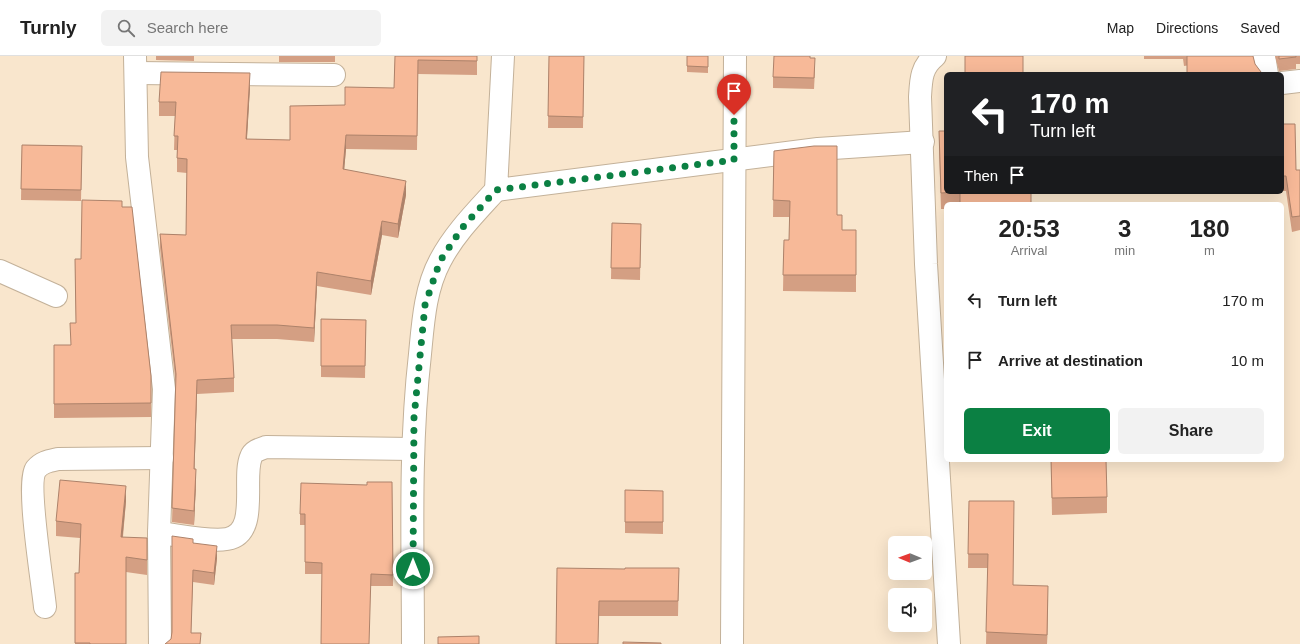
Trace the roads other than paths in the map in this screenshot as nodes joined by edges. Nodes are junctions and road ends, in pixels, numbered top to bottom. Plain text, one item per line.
1 (503, 56) edge
2 (735, 56) edge
3 (935, 56) edge
4 (1264, 56) edge
5 (136, 65) edge
6 (1267, 72) edge
7 (334, 75) dead end
8 (1300, 81) edge
9 (1284, 83) edge
10 (922, 142) junction
11 (734, 160) junction
12 (496, 190) junction
13 (0, 271) edge
14 (56, 296) dead end
15 (412, 448) junction
16 (162, 458) junction
17 (160, 533) junction
18 (45, 607) dead end
19 (160, 644) edge
20 (413, 644) edge
21 (732, 644) edge
22 (949, 644) edge

1 - 12 street
2 - 11 street
3 - 10 street
4 - 6 street
5 - 7 street
5 - 16 street
8 - 9 street
10 - 11 street
10 - 22 street
11 - 12 street
11 - 21 street
12 - 15 street
13 - 14 street
15 - 17 street
15 - 20 street
16 - 17 street
16 - 18 street
17 - 19 street

